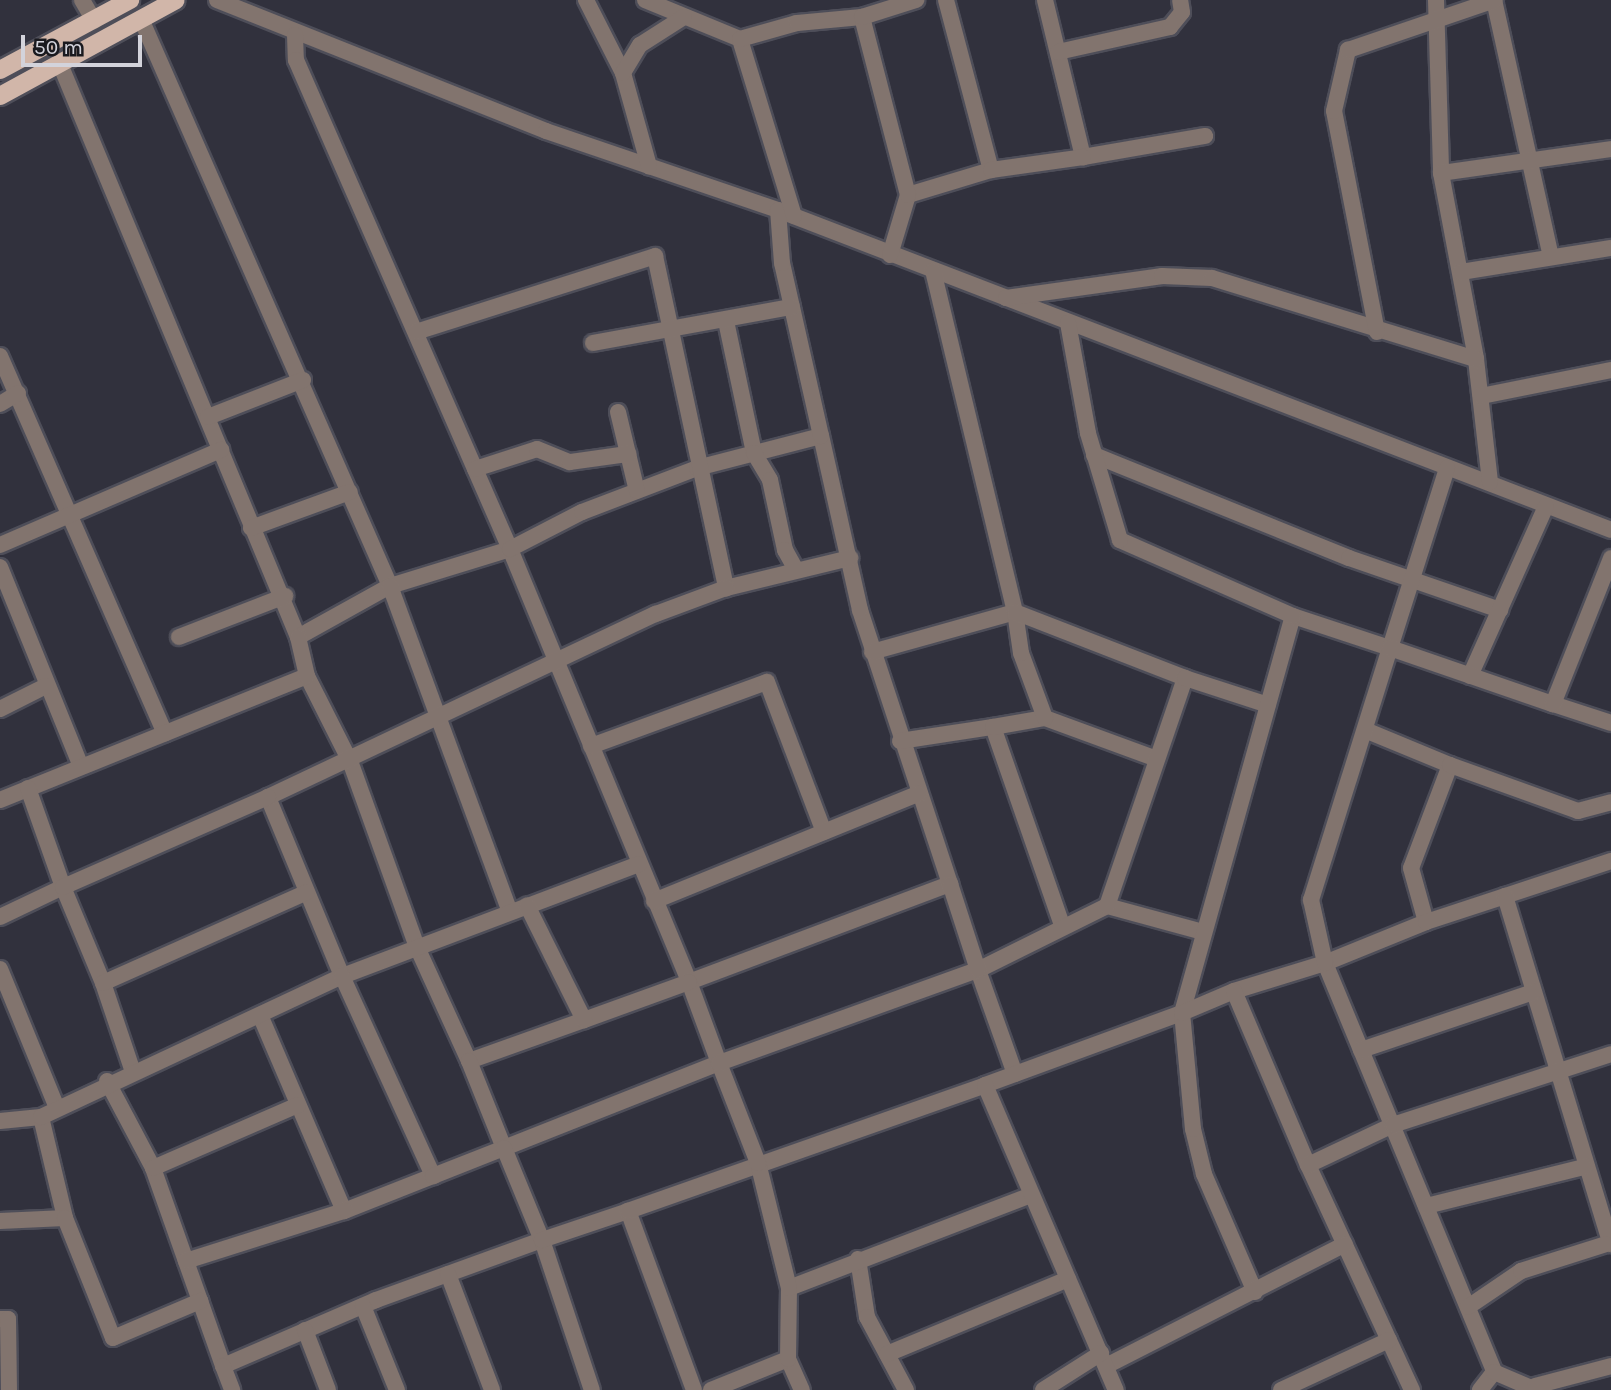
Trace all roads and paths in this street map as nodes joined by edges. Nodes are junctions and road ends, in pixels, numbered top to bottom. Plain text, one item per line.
1 (82, 0) edge
2 (130, 0) edge
3 (176, 0) edge
4 (217, 0) edge
5 (586, 0) edge
6 (645, 0) edge
7 (916, 0) edge
8 (946, 0) edge
9 (1045, 0) edge
10 (1180, 0) edge
11 (1436, 0) edge
12 (1495, 0) edge
13 (684, 17) junction
14 (862, 17) junction
15 (141, 19) junction
16 (1438, 19) junction
17 (94, 20) junction
18 (295, 35) junction
19 (740, 38) junction
20 (1058, 52) junction
21 (60, 64) junction
22 (0, 70) edge
23 (623, 73) junction
24 (0, 96) edge
25 (1205, 136) dead end
26 (1611, 149) edge
27 (1083, 157) junction
28 (1534, 160) junction
29 (649, 166) junction
30 (991, 170) junction
31 (1441, 173) junction
32 (908, 195) junction
33 (778, 210) junction
34 (793, 216) junction
35 (1611, 248) edge
36 (890, 255) junction
37 (1551, 257) junction
38 (933, 271) junction
39 (1461, 272) junction
40 (1003, 298) junction
41 (792, 307) junction
42 (726, 321) junction
43 (1068, 323) junction
44 (672, 331) junction
45 (416, 332) junction
46 (1377, 332) junction
47 (593, 343) dead end
48 (0, 356) edge
49 (1476, 359) junction
50 (1611, 370) edge
51 (303, 380) junction
52 (18, 393) junction
53 (1481, 396) junction
54 (0, 404) edge
55 (618, 412) dead end
56 (208, 417) junction
57 (821, 436) junction
58 (221, 450) junction
59 (754, 453) junction
60 (628, 454) junction
61 (1094, 455) junction
62 (704, 466) junction
63 (1447, 468) junction
64 (475, 469) junction
65 (1490, 482) junction
66 (637, 491) junction
67 (350, 492) junction
68 (1546, 506) junction
69 (71, 513) junction
70 (251, 528) junction
71 (1611, 530) edge
72 (0, 545) edge
73 (510, 549) junction
74 (850, 558) junction
75 (1611, 558) edge
76 (0, 567) edge
77 (796, 570) junction
78 (1411, 580) junction
79 (390, 586) junction
80 (726, 588) junction
81 (285, 596) junction
82 (1500, 610) junction
83 (1015, 612) junction
84 (1293, 616) junction
85 (179, 636) dead end
86 (298, 637) junction
87 (1390, 648) junction
88 (872, 652) junction
89 (557, 663) junction
90 (307, 676) junction
91 (1471, 676) junction
92 (1185, 678) junction
93 (46, 686) junction
94 (1553, 704) junction
95 (1268, 705) junction
96 (0, 709) edge
97 (1045, 718) junction
98 (436, 722) junction
99 (1611, 723) edge
100 (993, 727) junction
101 (1365, 730) junction
102 (165, 733) junction
103 (900, 741) junction
104 (591, 746) junction
105 (1157, 759) junction
106 (350, 761) junction
107 (1450, 765) junction
108 (81, 766) junction
109 (28, 788) junction
110 (918, 794) junction
111 (268, 797) junction
112 (0, 800) edge
113 (1611, 802) edge
114 (824, 832) junction
115 (1611, 861) edge
116 (639, 864) junction
117 (950, 884) junction
118 (63, 887) junction
119 (307, 892) junction
120 (1505, 896) junction
121 (654, 901) junction
122 (527, 905) junction
123 (1107, 906) junction
124 (510, 912) junction
125 (0, 917) edge
126 (1426, 922) junction
127 (1062, 925) junction
128 (1203, 932) junction
129 (417, 947) junction
130 (1325, 963) junction
131 (0, 969) edge
132 (978, 970) junction
133 (342, 976) junction
134 (689, 982) junction
135 (103, 983) junction
136 (1234, 991) junction
137 (1533, 992) junction
138 (1182, 1013) junction
139 (260, 1015) junction
140 (584, 1020) junction
141 (1362, 1050) junction
142 (1611, 1054) edge
143 (469, 1061) junction
144 (719, 1063) junction
145 (133, 1072) junction
146 (1556, 1072) junction
147 (1015, 1074) junction
148 (107, 1081) junction
149 (985, 1085) junction
150 (298, 1105) junction
151 (57, 1108) junction
152 (32, 1119) junction
153 (0, 1121) edge
154 (1393, 1125) junction
155 (504, 1148) junction
156 (758, 1163) junction
157 (1308, 1165) junction
158 (1584, 1167) junction
159 (153, 1168) junction
160 (433, 1176) junction
161 (1029, 1196) junction
162 (1426, 1206) junction
163 (344, 1211) junction
164 (628, 1211) junction
165 (65, 1219) junction
166 (0, 1221) edge
167 (542, 1240) junction
168 (1345, 1244) junction
169 (1609, 1244) edge
170 (859, 1259) junction
171 (186, 1262) junction
172 (447, 1274) junction
173 (1068, 1279) junction
174 (789, 1288) junction
175 (1255, 1292) junction
176 (200, 1301) junction
177 (363, 1306) junction
178 (1468, 1307) junction
179 (0, 1319) edge
180 (305, 1330) junction
181 (1389, 1340) junction
182 (887, 1354) junction
183 (788, 1359) junction
184 (1103, 1359) junction
185 (223, 1366) junction
186 (1611, 1366) edge
187 (1494, 1372) junction
188 (1535, 1388) edge
189 (9, 1390) edge
190 (232, 1390) edge
191 (328, 1390) edge
192 (397, 1390) edge
193 (492, 1390) edge
194 (592, 1390) edge
195 (694, 1390) edge
196 (711, 1390) edge
197 (802, 1390) edge
198 (906, 1390) edge
199 (1043, 1390) edge
200 (1116, 1390) edge
201 (1281, 1390) edge
202 (1412, 1390) edge
203 (1480, 1390) edge

1 - 17 street
2 - 17 main road
3 - 15 main road
4 - 18 street
5 - 23 street
6 - 13 street
7 - 14 street
8 - 30 street
9 - 20 street
10 - 20 street
11 - 16 street
12 - 16 street
12 - 28 street
13 - 19 street
13 - 23 street
14 - 19 street
14 - 32 street
15 - 21 main road
15 - 51 street
16 - 31 street
16 - 46 street
17 - 22 main road
18 - 29 street
18 - 45 street
19 - 34 street
20 - 27 street
21 - 24 main road
21 - 56 street
23 - 29 street
25 - 27 street
26 - 28 street
27 - 30 street
28 - 31 street
28 - 37 street
29 - 33 street
30 - 32 street
31 - 39 street
32 - 36 street
33 - 34 street
33 - 41 street
34 - 36 street
35 - 37 street
36 - 38 street
37 - 39 street
38 - 40 street
38 - 83 street
39 - 49 street
40 - 43 street
40 - 46 street
41 - 42 street
41 - 57 street
42 - 44 street
42 - 59 street
43 - 61 street
43 - 63 street
44 - 45 street
44 - 47 street
44 - 62 street
45 - 64 street
46 - 49 street
48 - 52 street
49 - 53 street
50 - 53 street
51 - 56 street
51 - 67 street
52 - 54 street
52 - 69 street
53 - 65 street
55 - 60 street
56 - 58 street
57 - 59 street
57 - 74 street
58 - 69 street
58 - 70 street
59 - 62 street
59 - 77 street
60 - 64 street
60 - 66 street
61 - 78 street
61 - 84 street
62 - 66 street
62 - 80 street
63 - 65 street
63 - 78 street
64 - 73 street
65 - 68 street
66 - 73 street
67 - 70 street
67 - 79 street
68 - 71 street
68 - 82 street
69 - 72 street
69 - 102 street
70 - 81 street
73 - 79 street
73 - 89 street
74 - 77 street
74 - 88 street
75 - 94 street
76 - 93 street
77 - 80 street
78 - 82 street
78 - 87 street
79 - 86 street
79 - 98 street
80 - 89 street
81 - 85 street
81 - 86 street
82 - 91 street
83 - 88 street
83 - 92 street
83 - 97 street
84 - 87 street
84 - 95 street
86 - 90 street
87 - 91 street
87 - 101 street
88 - 103 street
89 - 98 street
89 - 104 street
90 - 102 street
90 - 106 street
91 - 94 street
92 - 95 street
92 - 105 street
93 - 96 street
93 - 108 street
94 - 99 street
95 - 128 street
97 - 100 street
97 - 105 street
98 - 106 street
98 - 124 street
100 - 103 street
100 - 127 street
101 - 107 street
101 - 130 street
102 - 108 street
103 - 110 street
104 - 114 street
104 - 116 street
105 - 123 street
106 - 111 street
106 - 129 street
107 - 113 street
107 - 126 street
108 - 109 street
109 - 112 street
109 - 118 street
110 - 114 street
110 - 117 street
111 - 118 street
111 - 119 street
114 - 121 street
115 - 120 street
116 - 121 street
116 - 122 street
117 - 132 street
117 - 134 street
118 - 125 street
118 - 135 street
119 - 133 street
119 - 135 street
120 - 126 street
120 - 137 street
121 - 134 street
122 - 124 street
122 - 140 street
123 - 127 street
123 - 128 street
124 - 129 street
126 - 130 street
127 - 132 street
128 - 138 street
129 - 133 street
129 - 143 street
130 - 136 street
130 - 141 street
131 - 151 street
132 - 144 street
132 - 147 street
133 - 139 street
133 - 160 street
134 - 140 street
134 - 144 street
135 - 145 street
136 - 138 street
136 - 157 street
137 - 141 street
137 - 146 street
138 - 147 street
138 - 175 street
139 - 145 street
139 - 150 street
140 - 143 street
141 - 154 street
142 - 146 street
143 - 155 street
144 - 155 street
144 - 156 street
145 - 148 street
146 - 154 street
146 - 158 street
147 - 149 street
148 - 151 street
148 - 159 street
149 - 156 street
149 - 161 street
150 - 159 street
150 - 163 street
151 - 152 street
152 - 153 street
152 - 165 street
154 - 157 street
154 - 162 street
155 - 160 street
155 - 167 street
156 - 164 street
156 - 174 street
157 - 168 street
158 - 162 street
158 - 169 street
159 - 171 street
160 - 163 street
161 - 170 street
161 - 173 street
162 - 178 street
163 - 171 street
164 - 167 street
164 - 195 street
165 - 166 street
165 - 176 street
167 - 172 street
167 - 194 street
168 - 175 street
168 - 181 street
169 - 178 street
170 - 174 street
170 - 182 street
171 - 176 street
172 - 177 street
172 - 193 street
173 - 182 street
173 - 184 street
174 - 183 street
175 - 184 street
176 - 185 street
177 - 180 street
177 - 192 street
178 - 187 street
179 - 189 street
180 - 185 street
180 - 191 street
181 - 201 street
181 - 202 street
182 - 198 street
183 - 196 street
183 - 197 street
184 - 199 street
184 - 200 street
185 - 190 street
186 - 188 street
187 - 188 street
187 - 203 street

